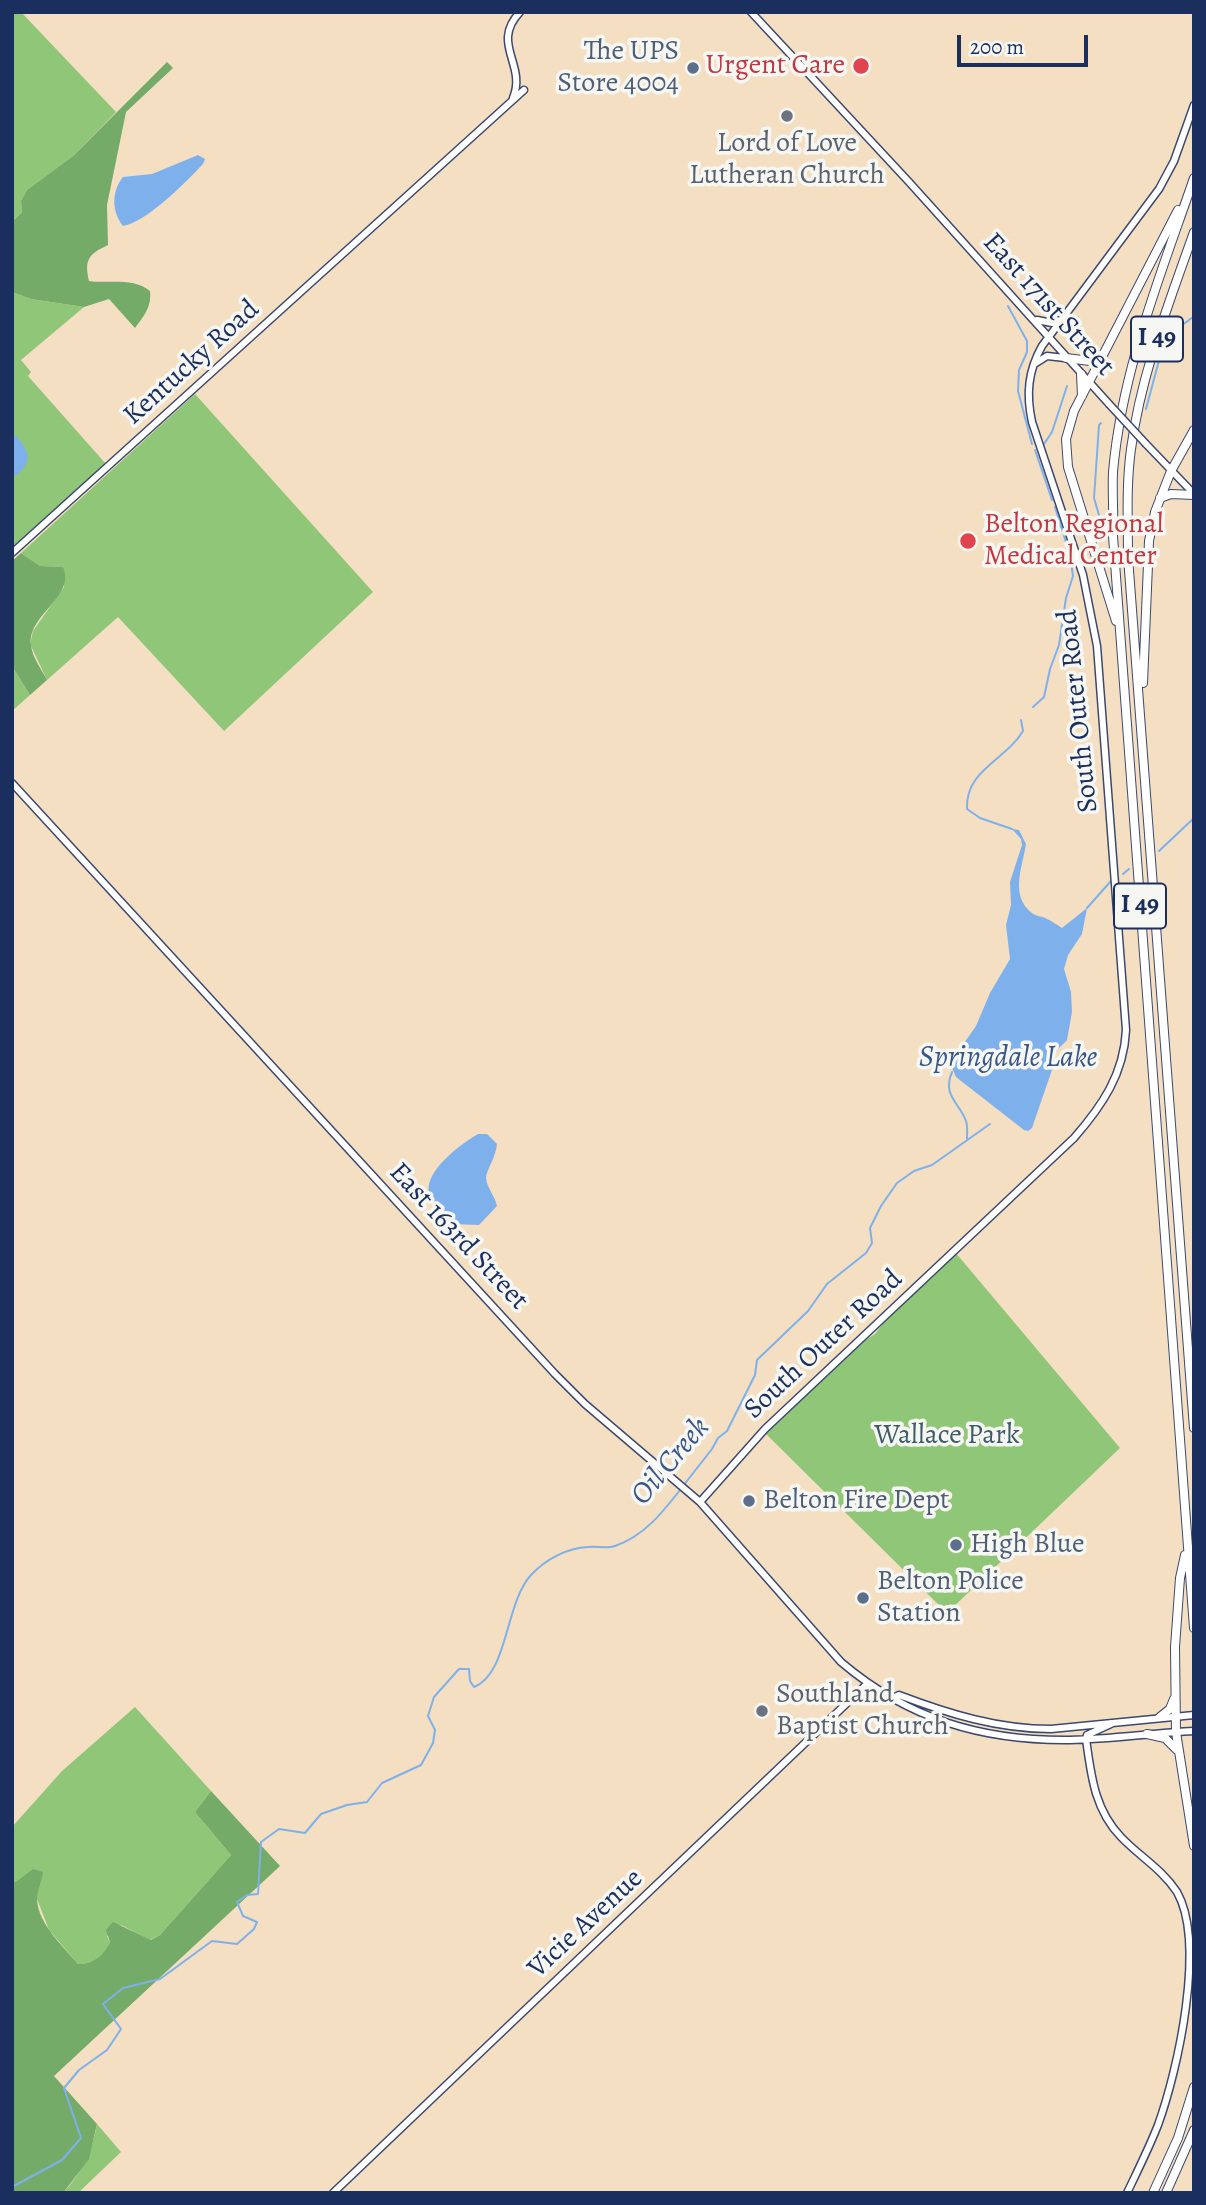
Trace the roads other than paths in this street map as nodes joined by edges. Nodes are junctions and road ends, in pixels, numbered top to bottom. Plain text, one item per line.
1 (520, 12) edge
2 (751, 12) edge
3 (524, 90) dead end
4 (511, 102) junction
5 (1194, 105) edge
6 (1194, 178) edge
7 (1189, 192) junction
8 (1194, 232) edge
9 (1032, 318) junction
10 (1062, 320) junction
11 (1049, 337) junction
12 (1103, 354) junction
13 (1066, 358) junction
14 (1032, 367) junction
15 (1081, 374) junction
16 (1090, 383) junction
17 (1082, 397) junction
18 (1194, 430) edge
19 (1171, 471) junction
20 (1194, 495) edge
21 (1160, 498) junction
22 (12, 553) edge
23 (1120, 633) junction
24 (12, 783) edge
25 (1148, 805) junction
26 (1194, 1428) edge
27 (700, 1502) junction
28 (1187, 1541) junction
29 (1194, 1628) edge
30 (867, 1684) junction
31 (1176, 1685) junction
32 (893, 1698) junction
33 (1194, 1715) edge
34 (1176, 1716) junction
35 (1160, 1717) junction
36 (1113, 1723) junction
37 (1194, 1731) edge
38 (1176, 1732) junction
39 (1147, 1734) junction
40 (1086, 1739) junction
41 (1179, 1753) junction
42 (1194, 1846) edge
43 (1194, 2087) edge
44 (1194, 2130) edge
45 (333, 2193) edge
46 (1127, 2193) edge
47 (1153, 2193) edge
48 (1166, 2193) edge

1 - 4 street
2 - 9 street, East 171st Street
3 - 4 street, Kentucky Road
4 - 22 street, Kentucky Road
5 - 10 street, South Outer Road
6 - 7 highway, I 49
7 - 12 highway
7 - 23 highway, I 49
8 - 25 highway, I 49
9 - 10 street
9 - 11 street, East 171st Street
10 - 11 street, South Outer Road
11 - 13 street, East 171st Street
11 - 14 street, South Outer Road
12 - 13 highway
12 - 16 highway
13 - 14 street
13 - 15 street, East 171st Street
14 - 27 street, South Outer Road
15 - 16 street, East 171st Street
15 - 17 highway
16 - 17 highway
16 - 19 street, East 171st Street, bridge
17 - 23 highway
18 - 19 highway
19 - 20 street, East 171st Street
19 - 21 highway
20 - 21 highway
21 - 25 highway
23 - 28 highway, I 49
24 - 27 street, East 163rd Street
25 - 26 highway, I 49
27 - 30 street, East 163rd Street
28 - 29 highway, I 49
28 - 31 highway
30 - 32 street, East 163rd Street
30 - 45 street, Vicie Avenue
31 - 34 highway
31 - 35 highway
32 - 36 street, East 163rd Street
32 - 40 street, East 163rd Street
33 - 34 street, East 163rd Street
34 - 35 street, East 163rd Street
34 - 38 highway
35 - 36 street, East 163rd Street
36 - 40 street
37 - 38 street, East 163rd Street
38 - 39 street, East 163rd Street
38 - 41 highway
39 - 40 street, East 163rd Street
39 - 41 highway
40 - 46 street
41 - 42 highway
43 - 47 highway
44 - 48 highway

